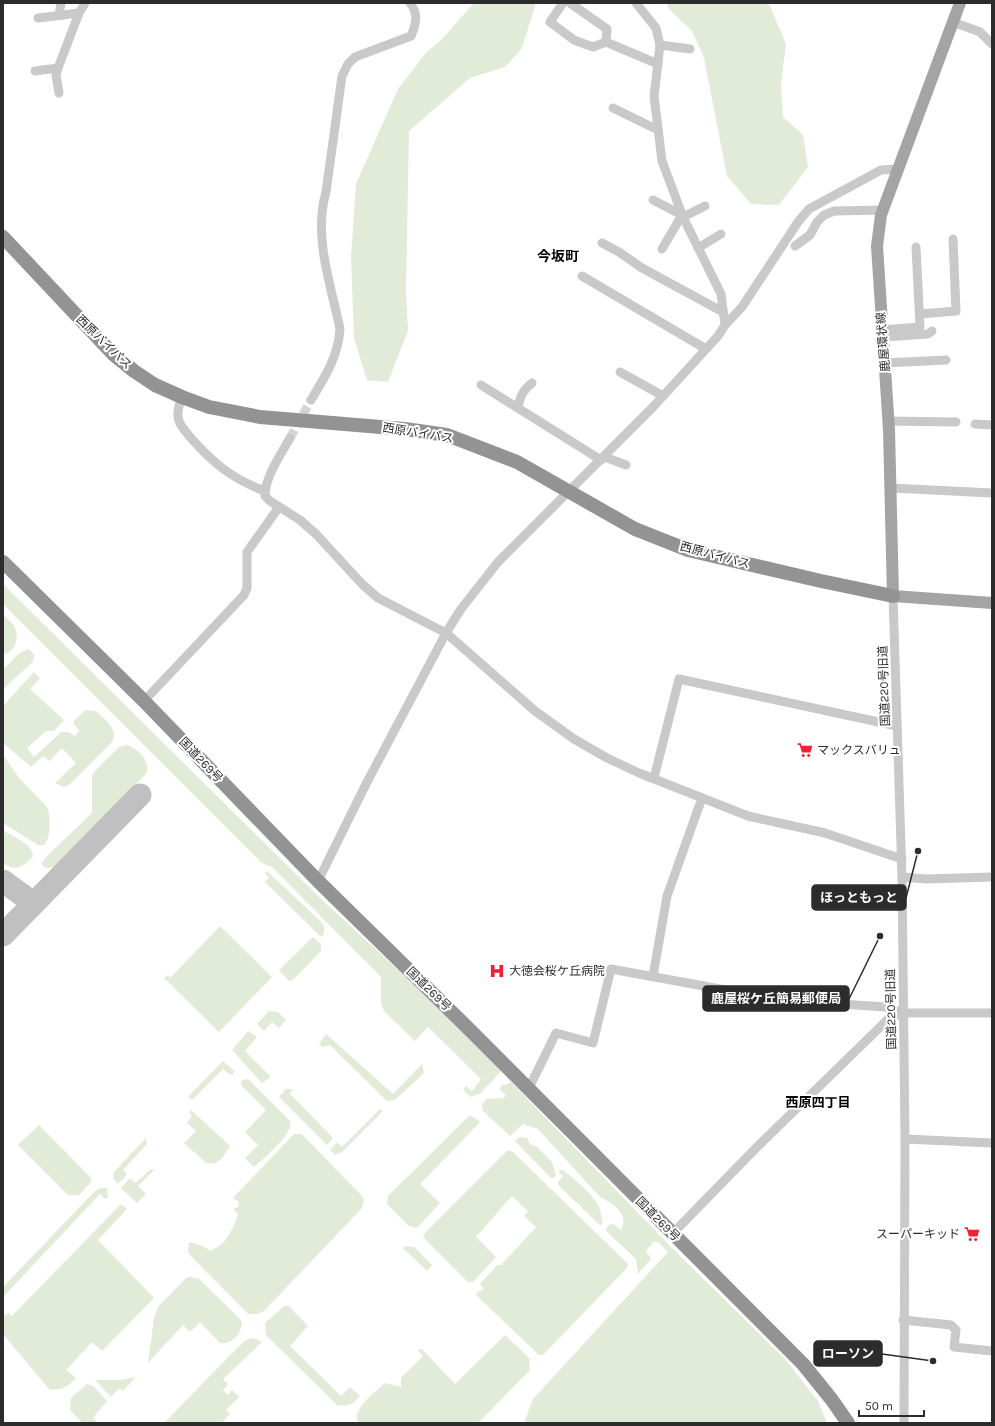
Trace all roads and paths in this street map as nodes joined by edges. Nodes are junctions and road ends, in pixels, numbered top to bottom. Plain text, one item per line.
1 (61, 3) edge
2 (85, 3) edge
3 (410, 3) edge
4 (563, 3) edge
5 (570, 3) edge
6 (636, 3) edge
7 (960, 3) edge
8 (79, 13) junction
9 (59, 15) junction
10 (38, 18) dead end
11 (953, 22) junction
12 (606, 42) junction
13 (992, 44) edge
14 (660, 45) junction
15 (690, 49) dead end
16 (658, 64) junction
17 (58, 68) junction
18 (35, 71) dead end
19 (59, 93) dead end
20 (614, 108) dead end
21 (658, 130) junction
22 (898, 169) junction
23 (653, 200) dead end
24 (706, 206) dead end
25 (883, 210) junction
26 (682, 216) junction
27 (721, 234) dead end
28 (3, 237) edge
29 (953, 239) dead end
30 (602, 243) dead end
31 (795, 246) dead end
32 (916, 247) dead end
33 (698, 248) junction
34 (662, 250) dead end
35 (582, 276) dead end
36 (723, 312) junction
37 (920, 314) junction
38 (725, 325) junction
39 (932, 332) dead end
40 (883, 334) junction
41 (706, 348) junction
42 (946, 360) dead end
43 (886, 362) junction
44 (620, 372) dead end
45 (532, 383) dead end
46 (481, 384) dead end
47 (663, 396) junction
48 (182, 397) junction
49 (311, 400) tunnel mouth
50 (518, 408) junction
51 (888, 422) junction
52 (956, 422) dead end
53 (975, 424) dead end
54 (992, 425) edge
55 (290, 438) tunnel mouth
56 (603, 458) junction
57 (626, 465) dead end
58 (891, 488) junction
59 (265, 491) junction
60 (569, 493) junction
61 (992, 493) edge
62 (279, 507) junction
63 (3, 562) edge
64 (893, 596) junction
65 (992, 603) edge
66 (446, 633) junction
67 (144, 701) junction
68 (897, 726) junction
69 (654, 778) junction
70 (702, 798) junction
71 (902, 859) junction
72 (902, 877) junction
73 (992, 877) edge
74 (318, 881) junction
75 (653, 976) junction
76 (903, 1013) junction
77 (992, 1013) edge
78 (529, 1088) junction
79 (905, 1139) junction
80 (992, 1143) edge
81 (672, 1233) junction
82 (903, 1320) junction
83 (992, 1351) edge
84 (848, 1423) edge
85 (904, 1423) edge

1 - 9 street
2 - 8 street
3 - 49 street
4 - 12 street
5 - 12 street
6 - 14 street
7 - 11 main road, 鹿屋環状線
8 - 9 street
8 - 17 street
9 - 10 street
11 - 13 street
11 - 22 main road, 鹿屋環状線
12 - 16 street
14 - 15 street
14 - 16 street
16 - 21 street
17 - 18 street
17 - 19 street
20 - 21 street
21 - 26 street
22 - 25 main road, 鹿屋環状線
22 - 38 street
23 - 26 street
24 - 26 street
25 - 31 street
25 - 40 main road, 鹿屋環状線
26 - 33 street
26 - 34 street
27 - 33 street
28 - 48 highway, 西原バイパス
29 - 37 street
30 - 36 street
32 - 37 street
33 - 36 street
35 - 41 street
36 - 38 street
37 - 40 street
38 - 41 street
39 - 40 street
40 - 43 main road, 鹿屋環状線
41 - 47 street
42 - 43 street
43 - 51 main road, 鹿屋環状線
44 - 47 street
45 - 50 street
46 - 50 street
47 - 56 street
48 - 59 street
48 - 60 highway, 西原バイパス
50 - 56 street
51 - 52 street
51 - 58 main road, 鹿屋環状線
53 - 54 street
55 - 59 street
56 - 57 street
56 - 60 street
58 - 61 street
58 - 64 main road, 鹿屋環状線
59 - 62 street
60 - 64 highway, 西原バイパス
60 - 66 street
62 - 66 street
62 - 67 street
63 - 67 highway, 国道269号
64 - 65 main road
64 - 68 street, 国道220号旧道
66 - 69 street
66 - 74 street
67 - 74 highway, 国道269号
68 - 69 street
68 - 71 street, 国道220号旧道
69 - 70 street
70 - 71 street
70 - 75 street
71 - 72 street, 国道220号旧道
72 - 73 street
72 - 76 street, 国道220号旧道
74 - 78 highway, 国道269号
75 - 76 street
75 - 78 street
76 - 77 street
76 - 79 street, 国道220号旧道
76 - 81 street
78 - 81 highway, 国道269号
79 - 80 street
79 - 82 street, 国道220号旧道
81 - 84 highway, 国道269号
82 - 83 street
82 - 85 street, 国道220号旧道

